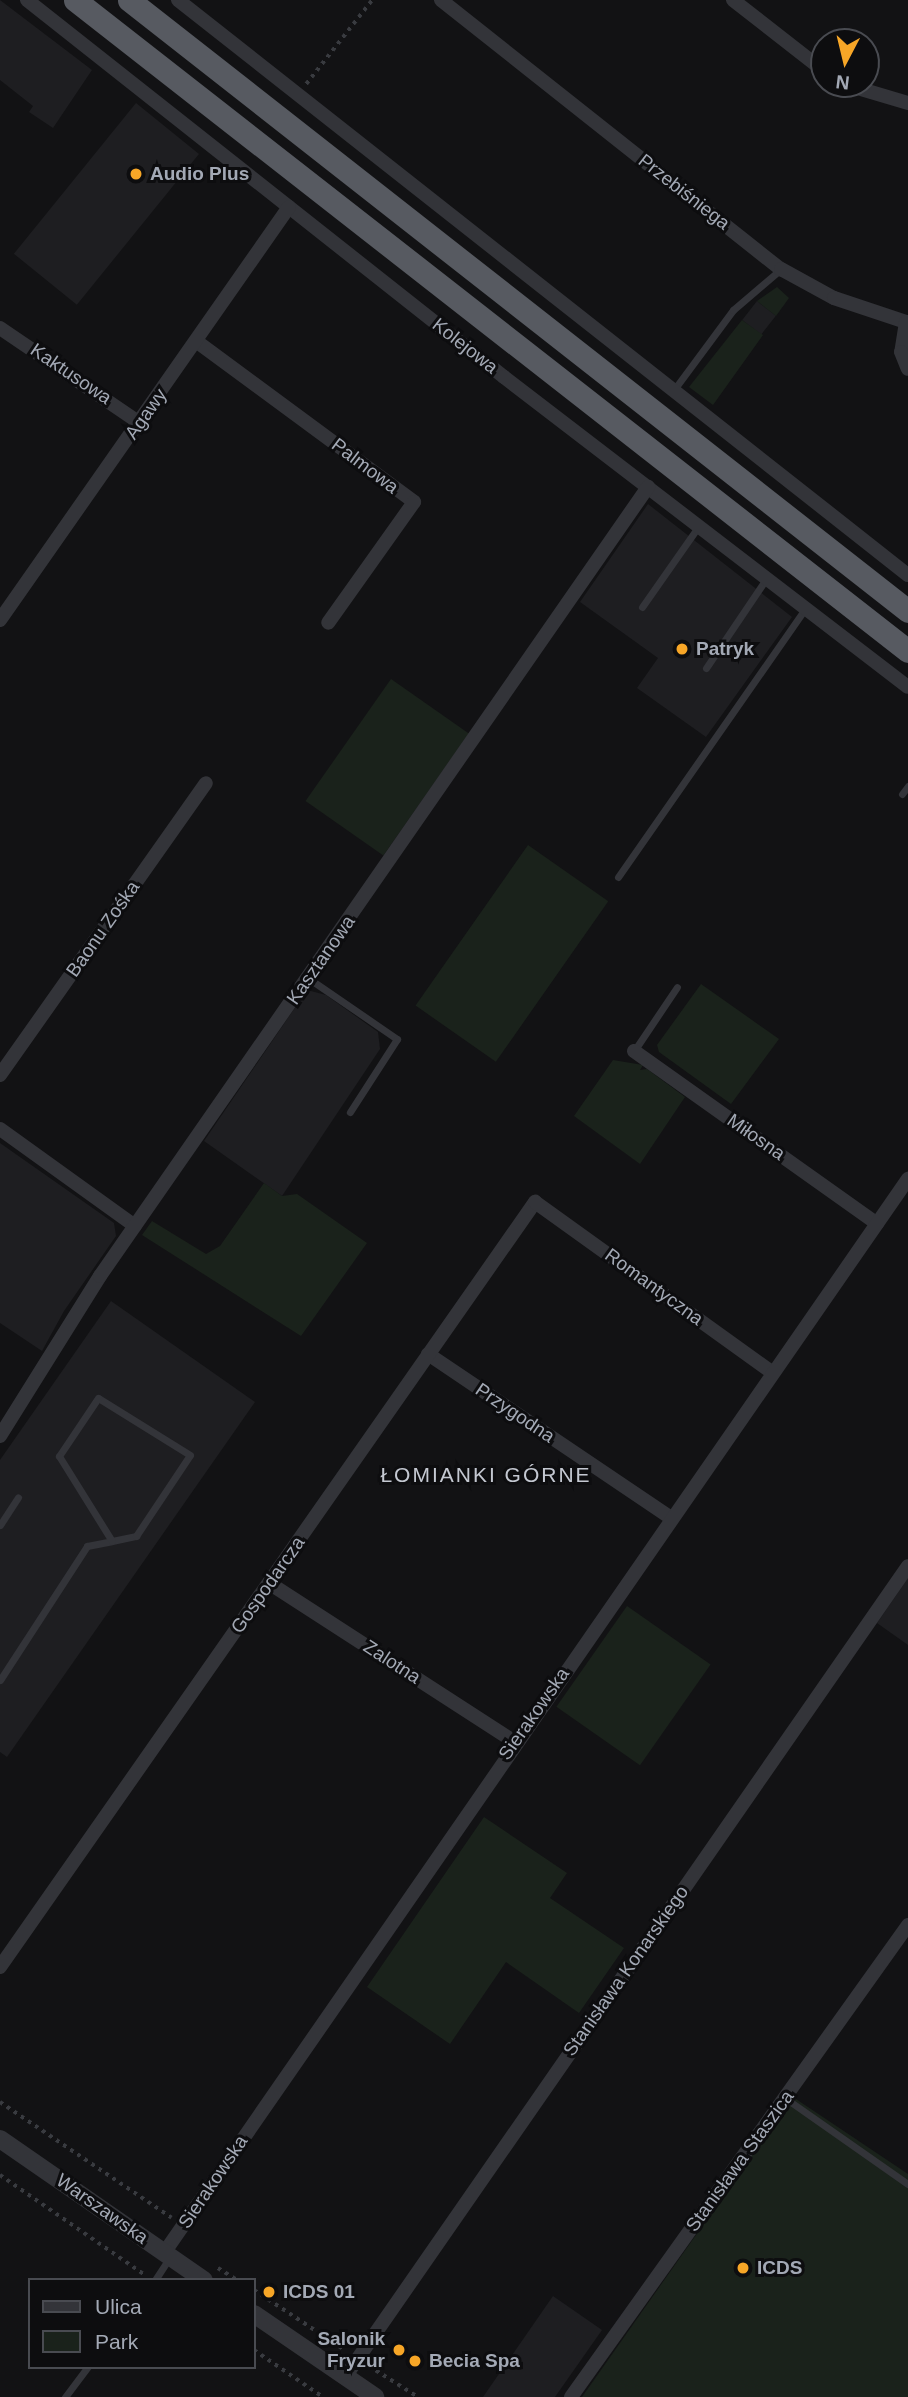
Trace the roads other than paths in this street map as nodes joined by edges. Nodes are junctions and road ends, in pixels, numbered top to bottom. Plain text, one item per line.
1 (27, 0) edge
2 (75, 0) edge
3 (129, 0) edge
4 (178, 0) edge
5 (441, 0) edge
6 (733, 0) edge
7 (810, 60) edge
8 (880, 95) edge
9 (908, 103) edge
10 (289, 207) junction
11 (781, 269) junction
12 (907, 322) edge
13 (0, 328) edge
14 (196, 341) junction
15 (908, 369) edge
16 (673, 392) junction
17 (140, 423) junction
18 (648, 487) junction
19 (698, 526) junction
20 (908, 575) edge
21 (766, 579) junction
22 (642, 607) dead end
23 (805, 609) junction
24 (908, 611) edge
25 (0, 620) edge
26 (328, 623) dead end
27 (908, 651) edge
28 (706, 668) dead end
29 (908, 687) edge
30 (206, 783) dead end
31 (908, 786) edge
32 (902, 794) dead end
33 (618, 877) dead end
34 (308, 978) junction
35 (677, 987) dead end
36 (634, 1051) joint
37 (0, 1075) edge
38 (350, 1112) dead end
39 (0, 1129) edge
40 (908, 1179) edge
41 (535, 1202) joint
42 (877, 1224) junction
43 (135, 1226) junction
44 (428, 1354) junction
45 (773, 1373) junction
46 (0, 1436) edge
47 (18, 1497) dead end
48 (671, 1518) junction
49 (0, 1525) edge
50 (112, 1541) junction
51 (908, 1566) edge
52 (269, 1583) junction
53 (0, 1679) edge
54 (515, 1742) junction
55 (908, 1925) edge
56 (0, 1967) edge
57 (785, 2098) junction
58 (0, 2139) edge
59 (908, 2184) edge
60 (167, 2255) junction
61 (155, 2278) edge
62 (201, 2278) edge
63 (256, 2315) edge
64 (86, 2369) edge
65 (345, 2377) junction
66 (65, 2397) edge
67 (375, 2397) edge
68 (571, 2397) edge

1 - 10 street, Kolejowa
2 - 27 highway, Kolejowa
3 - 24 highway
4 - 16 street
5 - 11 street, Przebiśniega
6 - 7 street
8 - 9 street
10 - 14 street, Agawy
10 - 18 street, Kolejowa
11 - 12 street, Przebiśniega
11 - 16 lane
12 - 15 street, Przebiśniega
13 - 17 street, Kaktusowa
14 - 17 street, Agawy
14 - 26 street, Palmowa
16 - 20 street
17 - 25 street, Agawy
18 - 19 street, Kolejowa
18 - 34 street, Kasztanowa
19 - 21 street, Kolejowa
19 - 22 lane
21 - 23 street, Kolejowa
21 - 28 lane
23 - 29 street, Kolejowa
23 - 33 lane
30 - 37 street, Baonu Zośka
31 - 32 lane
34 - 38 lane
34 - 43 street, Kasztanowa
35 - 36 lane
36 - 42 street, Miłosna
39 - 43 street
40 - 42 street, Sierakowska
41 - 44 street, Gospodarcza
41 - 45 street, Romantyczna
42 - 45 street, Sierakowska
43 - 46 street, Kasztanowa
44 - 48 street, Przygodna
44 - 52 street, Gospodarcza
45 - 48 street, Sierakowska
47 - 49 lane
48 - 54 street, Sierakowska
50 - 50 lane
50 - 53 lane
51 - 65 street, Stanisława Konarskiego
52 - 54 street, Zalotna
52 - 56 street, Gospodarcza
54 - 60 street, Sierakowska
55 - 57 street, Stanisława Staszica
57 - 59 lane
57 - 68 street, Stanisława Staszica
58 - 60 street, Warszawska
60 - 61 lane
60 - 62 street, Warszawska
63 - 65 street
64 - 66 lane
65 - 67 street

